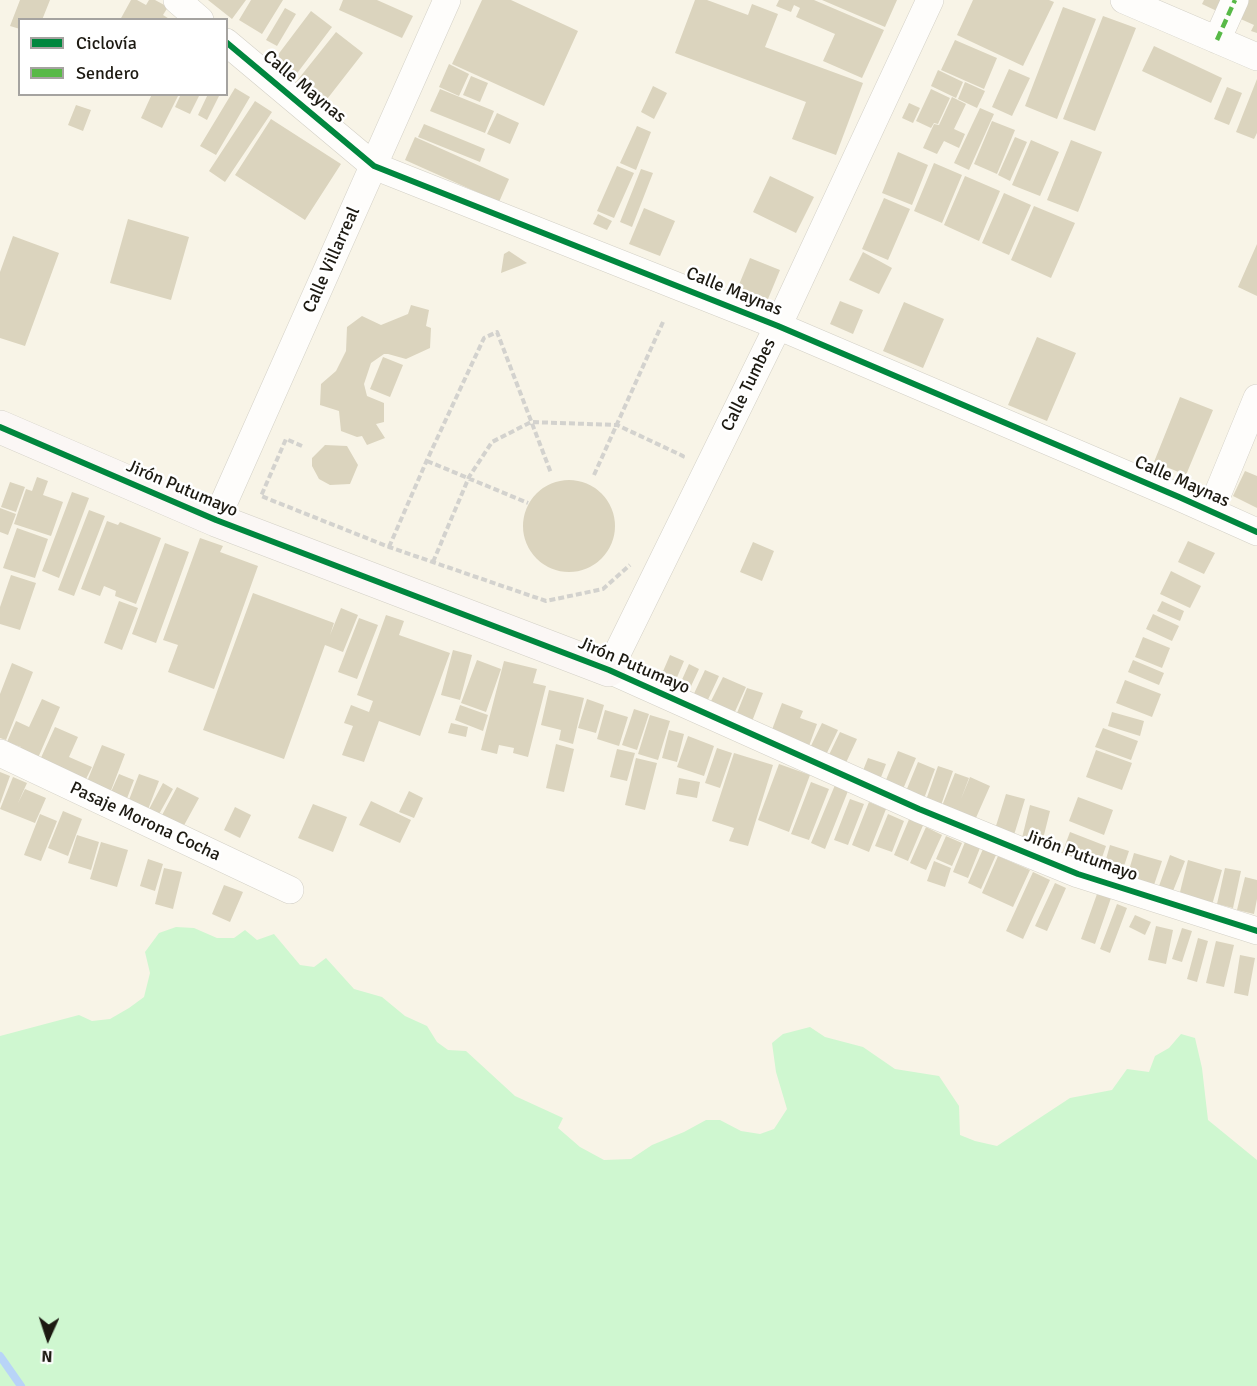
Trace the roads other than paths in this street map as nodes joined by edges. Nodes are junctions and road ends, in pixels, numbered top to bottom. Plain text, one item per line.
1 (447, 0) edge
2 (930, 0) edge
3 (1124, 0) edge
4 (1235, 0) edge
5 (1217, 40) junction
6 (228, 44) edge
7 (1257, 57) edge
8 (374, 166) junction
9 (778, 326) junction
10 (1257, 398) edge
11 (0, 427) edge
12 (1211, 510) junction
13 (216, 520) junction
14 (1257, 532) edge
15 (609, 670) junction
16 (0, 753) edge
17 (290, 890) dead end
18 (1257, 931) edge

1 - 8 street, Calle Villarreal
2 - 9 street, Calle Tumbes
3 - 5 street
4 - 5 street
5 - 7 street
6 - 8 street, Calle Maynas
8 - 9 street, Calle Maynas
8 - 13 street, Calle Villarreal
9 - 12 street, Calle Maynas
9 - 15 street, Calle Tumbes
10 - 12 street
11 - 13 street, Jirón Putumayo
12 - 14 street, Calle Maynas
13 - 15 street, Jirón Putumayo
15 - 18 street, Jirón Putumayo
16 - 17 street, Pasaje Morona Cocha

